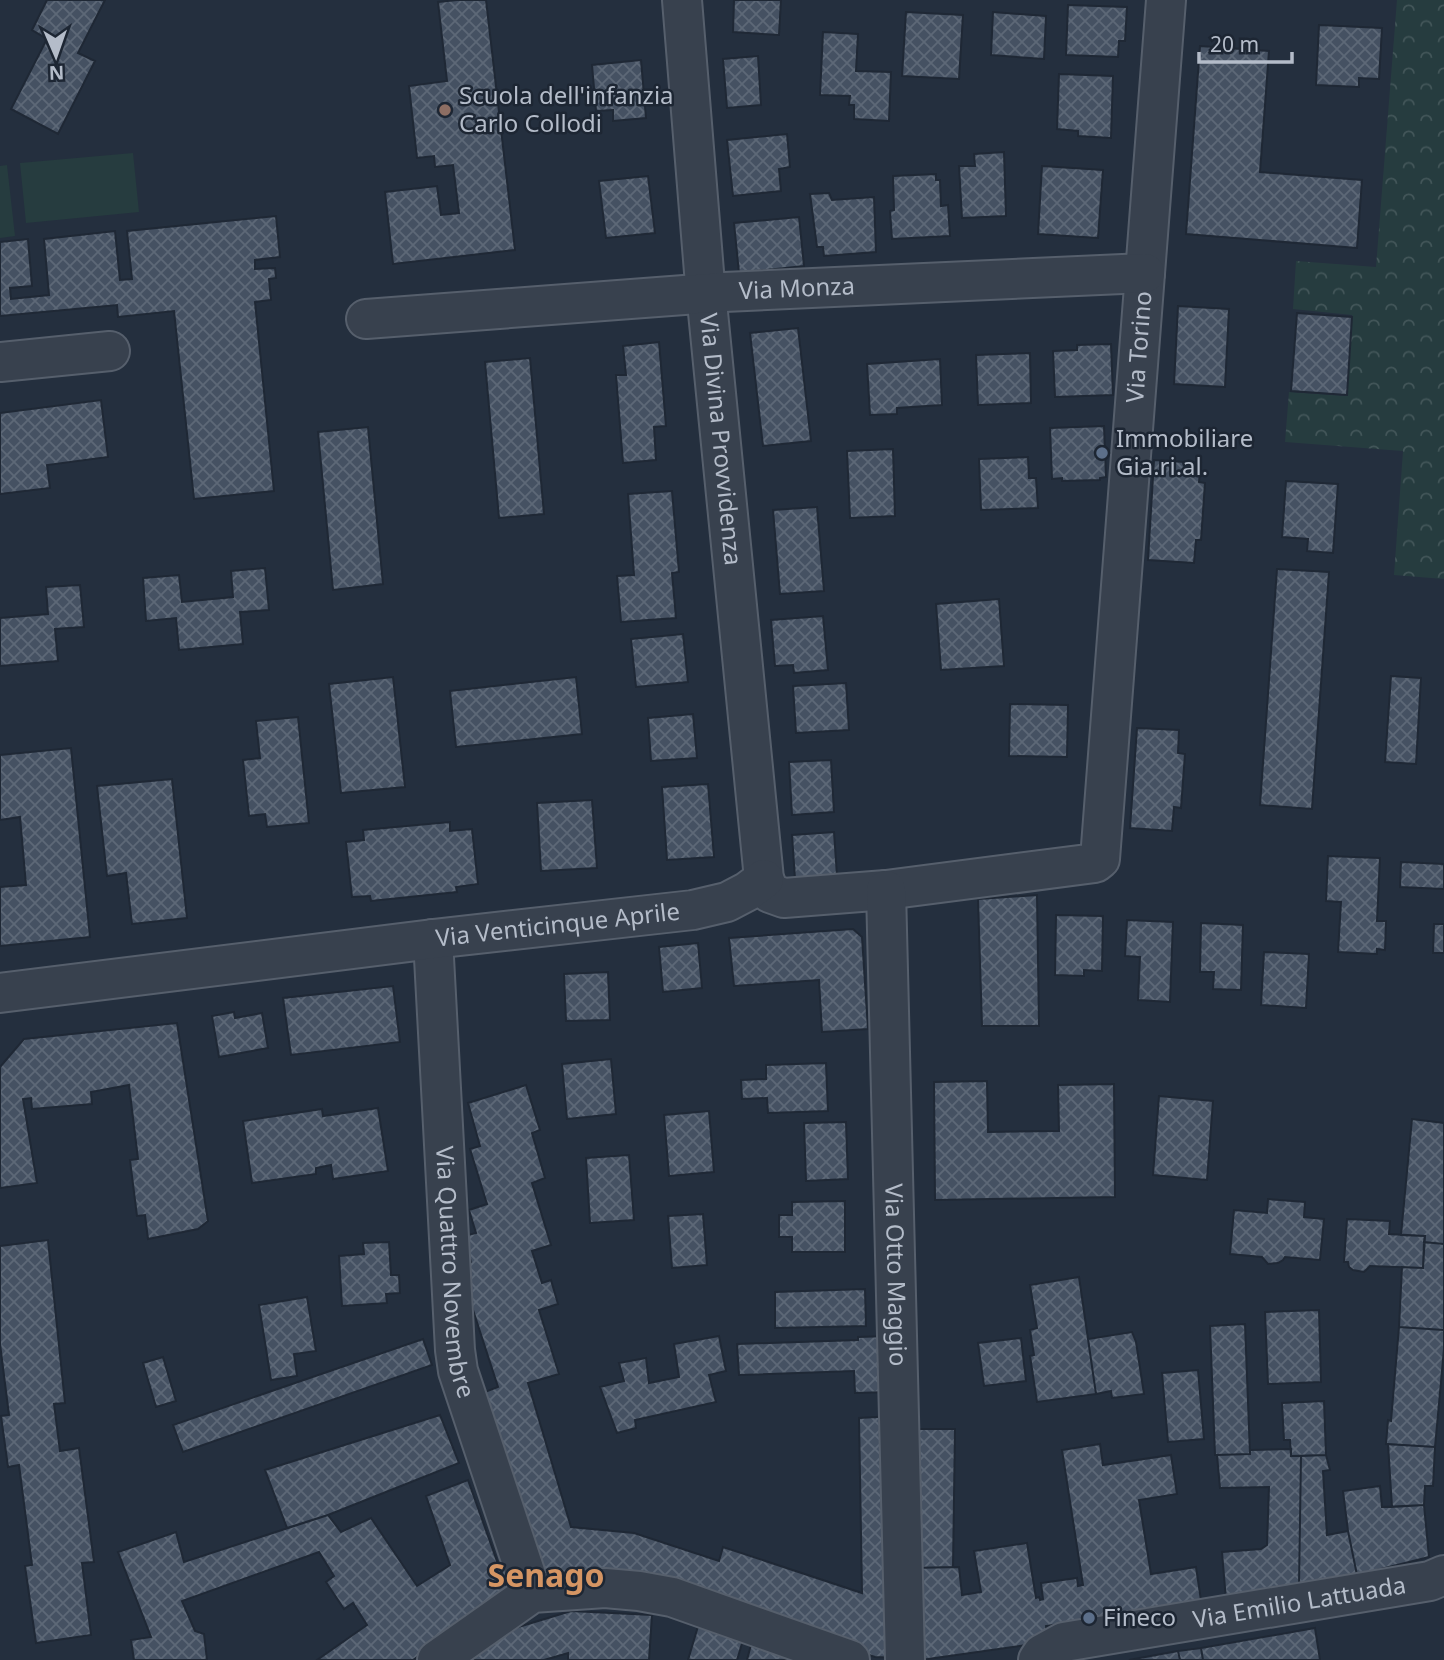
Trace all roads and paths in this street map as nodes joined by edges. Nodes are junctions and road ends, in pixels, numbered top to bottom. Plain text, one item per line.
1 (682, 0) edge
2 (1166, 0) edge
3 (1144, 273) junction
4 (707, 293) junction
5 (366, 319) dead end
6 (110, 351) dead end
7 (0, 362) edge
8 (764, 880) junction
9 (886, 890) junction
10 (433, 939) junction
11 (0, 993) edge
12 (1444, 1575) edge
13 (532, 1594) junction
14 (437, 1660) edge
15 (850, 1660) edge
16 (905, 1660) edge
17 (1038, 1660) edge

1 - 4 street, Via Divina Provvidenza
2 - 3 street, Via Torino
3 - 4 street, Via Monza
3 - 9 street, Via Torino
4 - 5 street, Via Monza
4 - 8 street, Via Divina Provvidenza
6 - 7 street
8 - 9 street
8 - 10 street, Via Venticinque Aprile
9 - 16 street, Via Otto Maggio
10 - 11 street, Via Venticinque Aprile
10 - 13 street, Via Quattro Novembre
12 - 17 street, Via Emilio Lattuada
13 - 14 street
13 - 15 street

